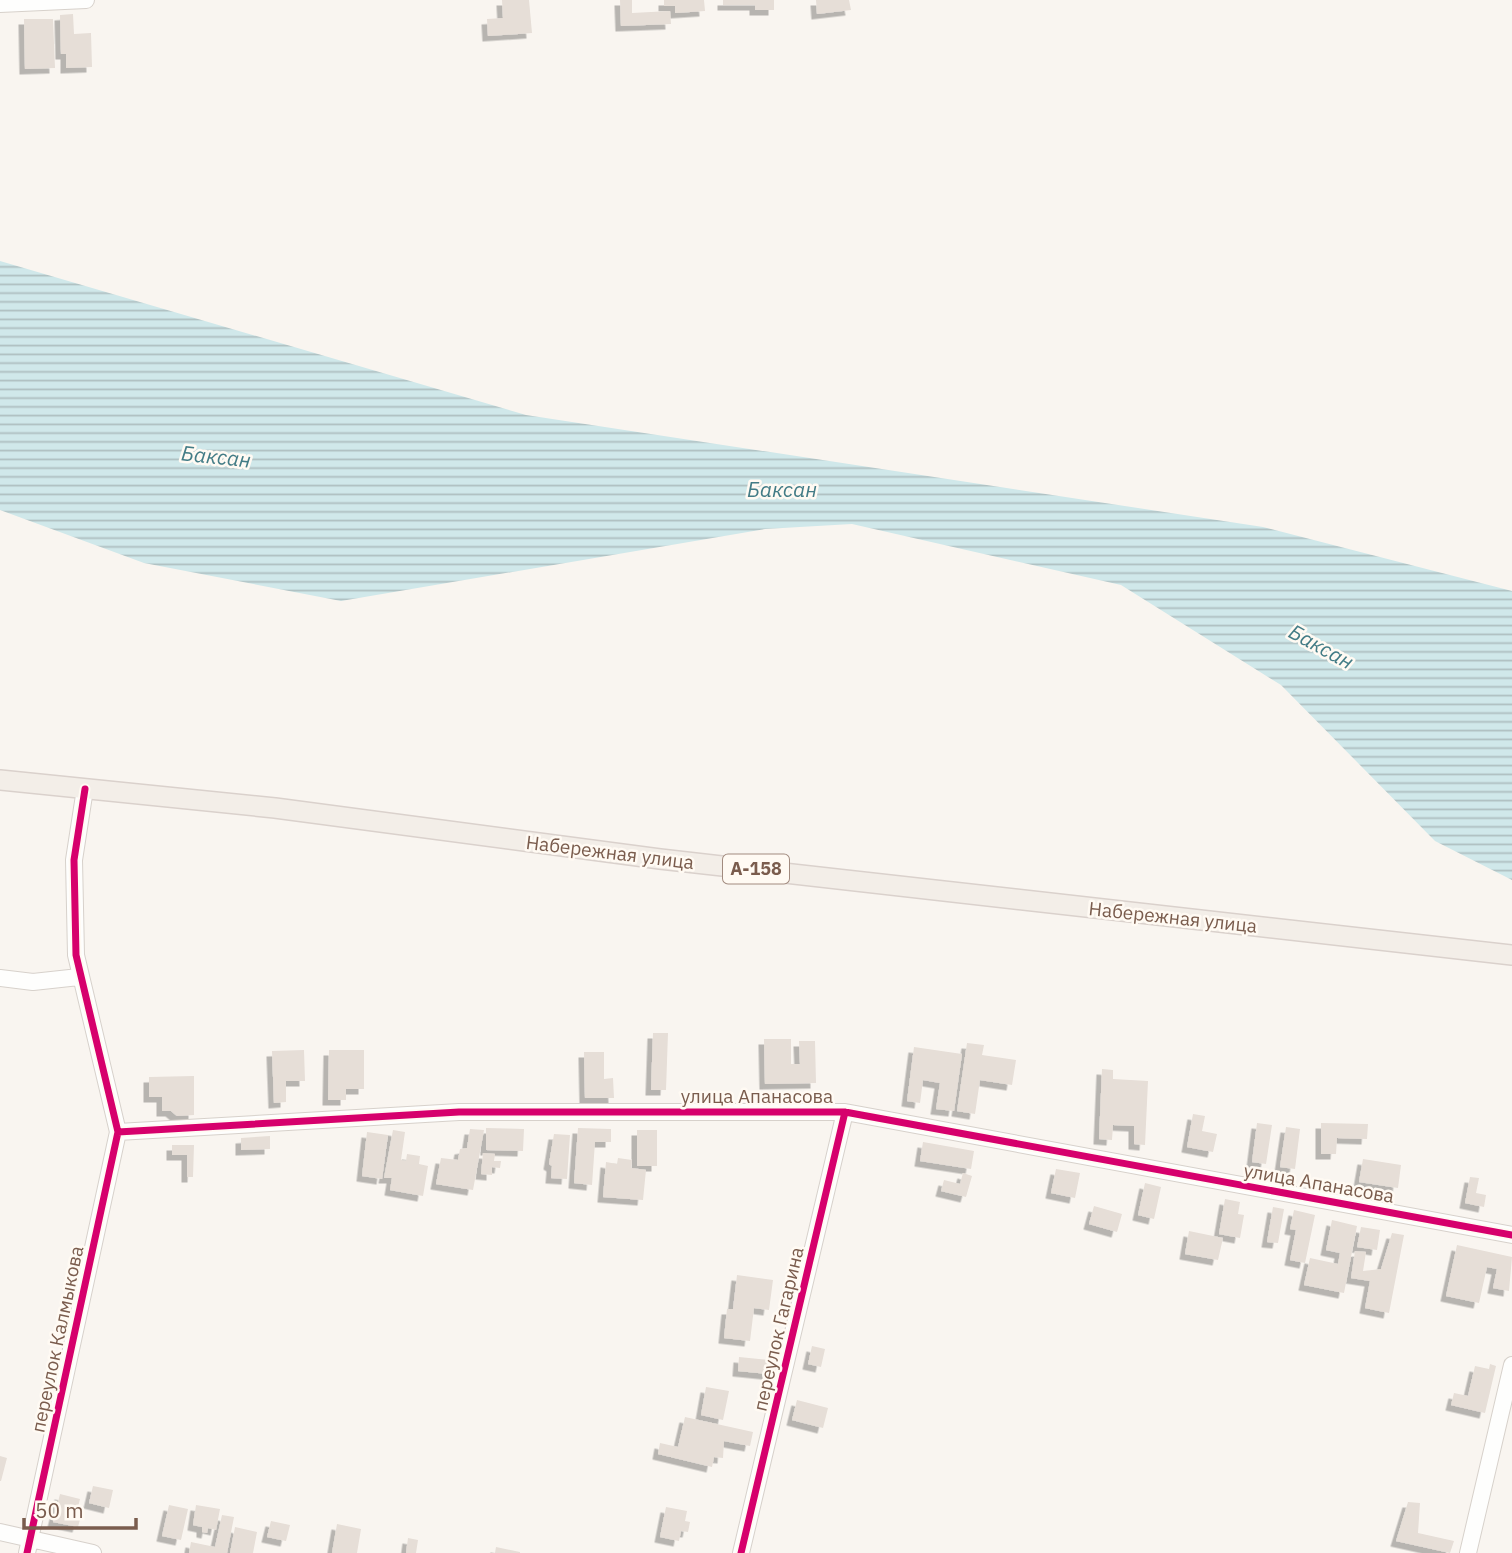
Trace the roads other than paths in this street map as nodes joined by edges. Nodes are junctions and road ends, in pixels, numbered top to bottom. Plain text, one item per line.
1 (86, 0) edge
2 (0, 4) edge
3 (0, 780) edge
4 (85, 789) junction
5 (1512, 955) edge
6 (79, 976) junction
7 (0, 978) edge
8 (845, 1112) junction
9 (118, 1132) junction
10 (1512, 1235) edge
11 (1512, 1365) edge
12 (0, 1532) edge
13 (29, 1546) edge
14 (93, 1553) edge
15 (741, 1553) edge
16 (1468, 1553) edge

1 - 2 street
3 - 4 main road, Набережная улица / А-158
4 - 5 main road, Набережная улица / А-158
4 - 6 street
6 - 7 street
6 - 9 street
8 - 9 street, улица Апанасова
8 - 10 street, улица Апанасова
8 - 15 street, переулок Гагарина
9 - 13 street, переулок Калмыкова
11 - 16 street
12 - 13 street
13 - 14 street

